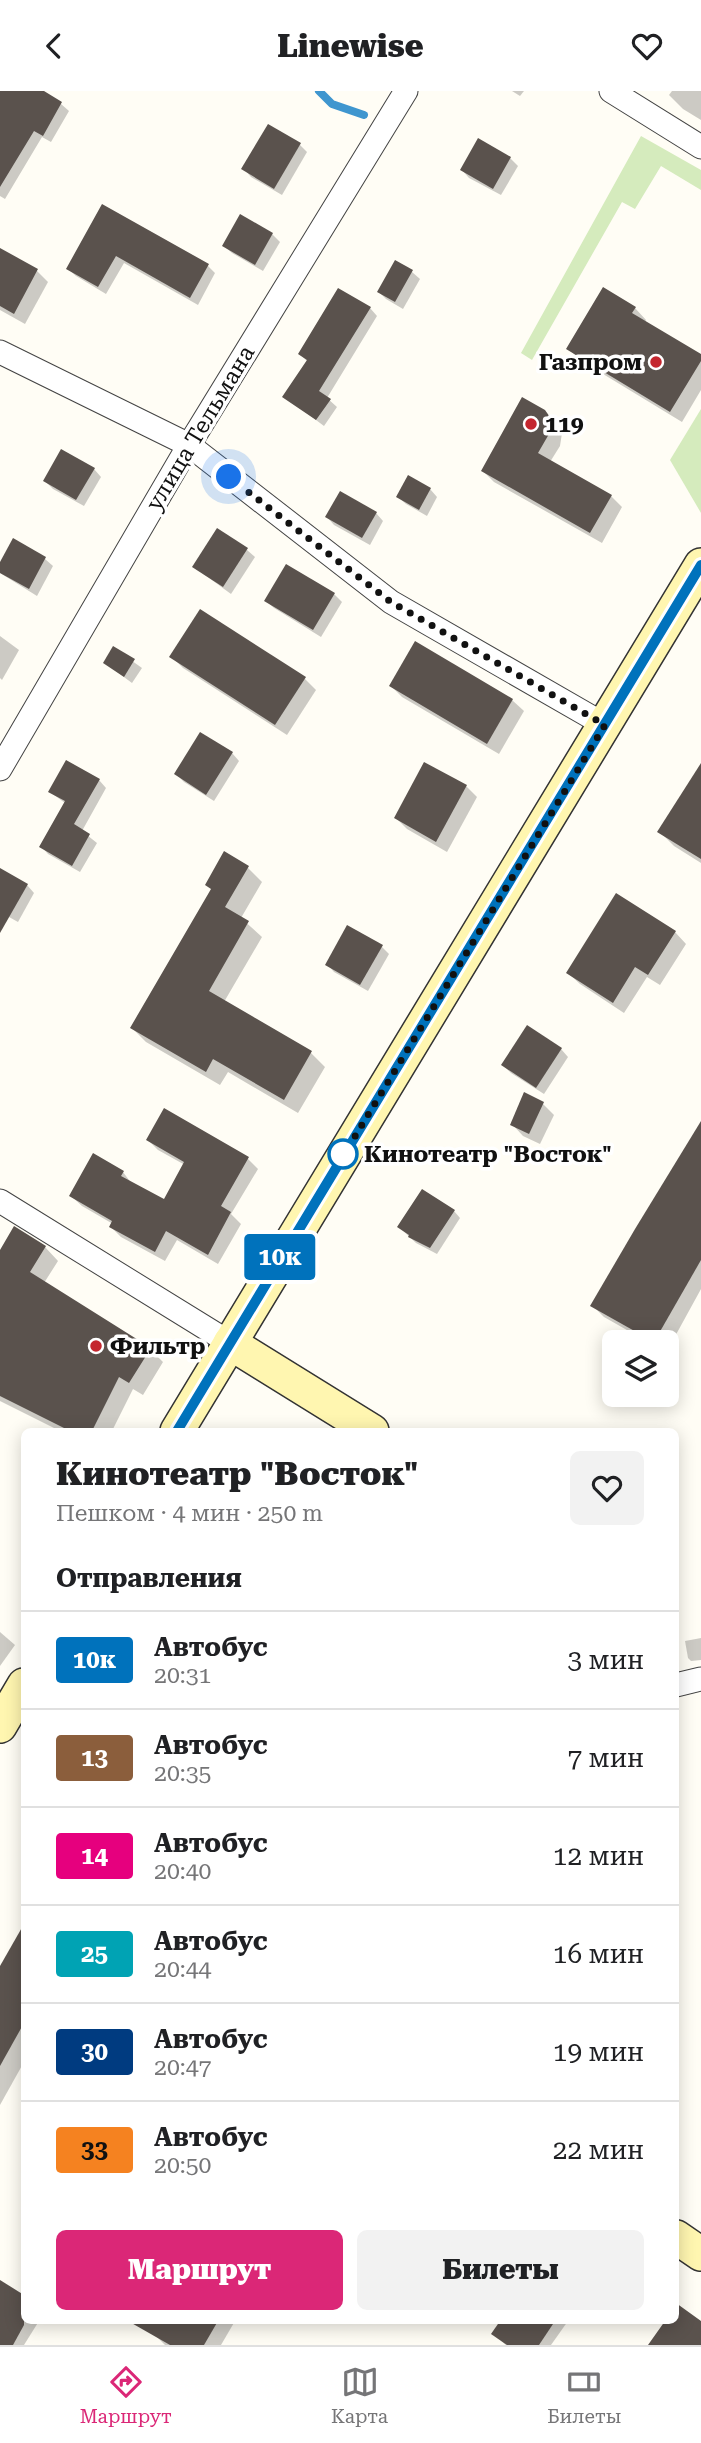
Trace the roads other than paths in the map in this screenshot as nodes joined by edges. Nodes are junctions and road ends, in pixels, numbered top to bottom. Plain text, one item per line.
1 (406, 91) edge
2 (611, 91) edge
3 (701, 147) edge
4 (0, 352) edge
5 (189, 445) junction
6 (701, 565) edge
7 (605, 725) junction
8 (0, 769) edge
9 (0, 1201) edge
10 (230, 1343) junction
11 (179, 1428) edge
12 (367, 1428) edge
13 (701, 1679) edge
14 (679, 1684) edge
15 (21, 1690) edge
16 (0, 1726) edge
17 (679, 2239) edge
18 (701, 2254) edge

1 - 5 street, улица Тельмана
2 - 3 street
4 - 5 street
5 - 7 street
5 - 8 street, улица Тельмана
6 - 7 main road
7 - 10 main road
9 - 10 street
10 - 11 main road
10 - 12 main road
13 - 14 street
15 - 16 main road
17 - 18 main road

